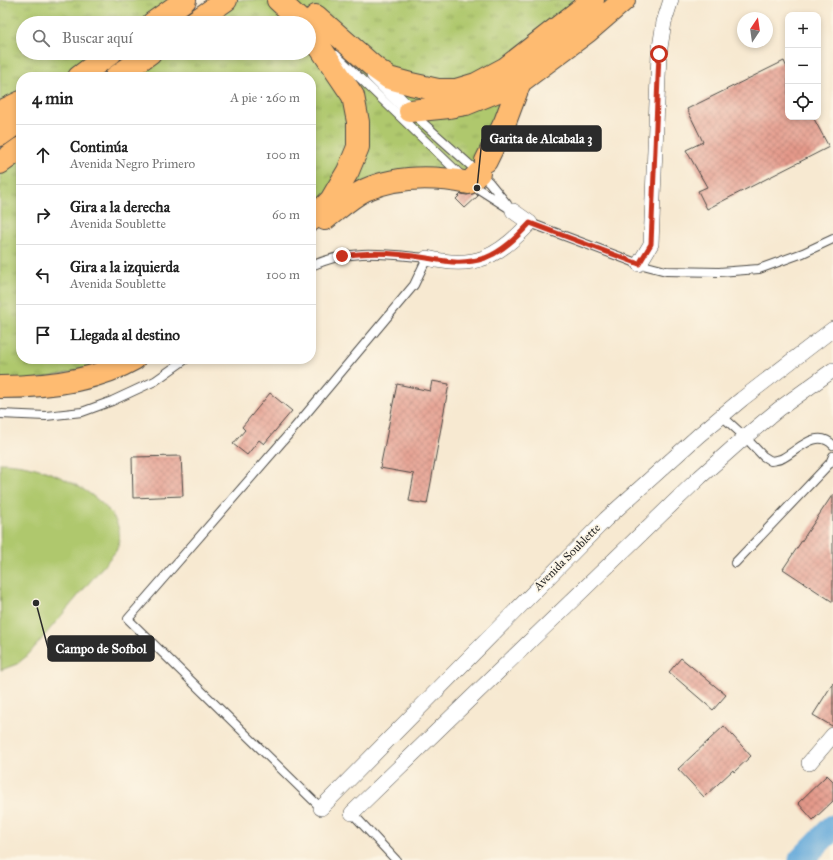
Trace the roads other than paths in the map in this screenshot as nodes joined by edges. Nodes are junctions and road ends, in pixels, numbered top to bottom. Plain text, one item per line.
1 (185, 0) edge
2 (226, 0) edge
3 (278, 0) edge
4 (298, 0) edge
5 (593, 0) edge
6 (624, 0) edge
7 (671, 0) edge
8 (163, 16) edge
9 (203, 16) edge
10 (298, 16) edge
11 (305, 16) edge
12 (316, 30) edge
13 (316, 31) edge
14 (316, 31) edge
15 (316, 36) edge
16 (101, 60) edge
17 (140, 60) edge
18 (85, 72) edge
19 (123, 72) edge
20 (520, 82) junction
21 (16, 104) edge
22 (410, 111) junction
23 (0, 112) edge
24 (16, 124) edge
25 (0, 135) edge
26 (16, 152) edge
27 (0, 163) edge
28 (478, 172) junction
29 (513, 211) junction
30 (316, 215) edge
31 (530, 223) junction
32 (316, 228) edge
33 (833, 239) edge
34 (428, 258) junction
35 (316, 264) edge
36 (639, 264) junction
37 (833, 329) edge
38 (123, 364) edge
39 (179, 364) edge
40 (833, 370) edge
41 (0, 387) edge
42 (0, 414) edge
43 (722, 416) junction
44 (745, 437) junction
45 (833, 445) edge
46 (833, 456) edge
47 (734, 563) dead end
48 (833, 735) edge
49 (809, 763) dead end
50 (321, 808) joint
51 (352, 814) joint
52 (396, 860) edge

1 - 8 main road
2 - 9 main road
3 - 10 main road
4 - 11 main road
5 - 12 main road
6 - 20 main road
7 - 36 street
13 - 22 street
14 - 28 lane
15 - 30 main road
16 - 18 main road
17 - 19 main road
20 - 22 main road
20 - 28 main road
21 - 23 main road
22 - 28 lane
24 - 25 main road
26 - 27 main road
28 - 29 lane
28 - 29 lane
28 - 32 main road
29 - 31 street
31 - 34 street
31 - 36 lane
33 - 36 lane
34 - 35 lane
34 - 50 lane
37 - 43 street, Avenida Soublette
38 - 41 main road
39 - 42 lane
40 - 44 street
43 - 44 lane
43 - 50 street, Avenida Soublette
44 - 45 lane
44 - 51 street
46 - 47 lane
48 - 49 street
51 - 52 lane

